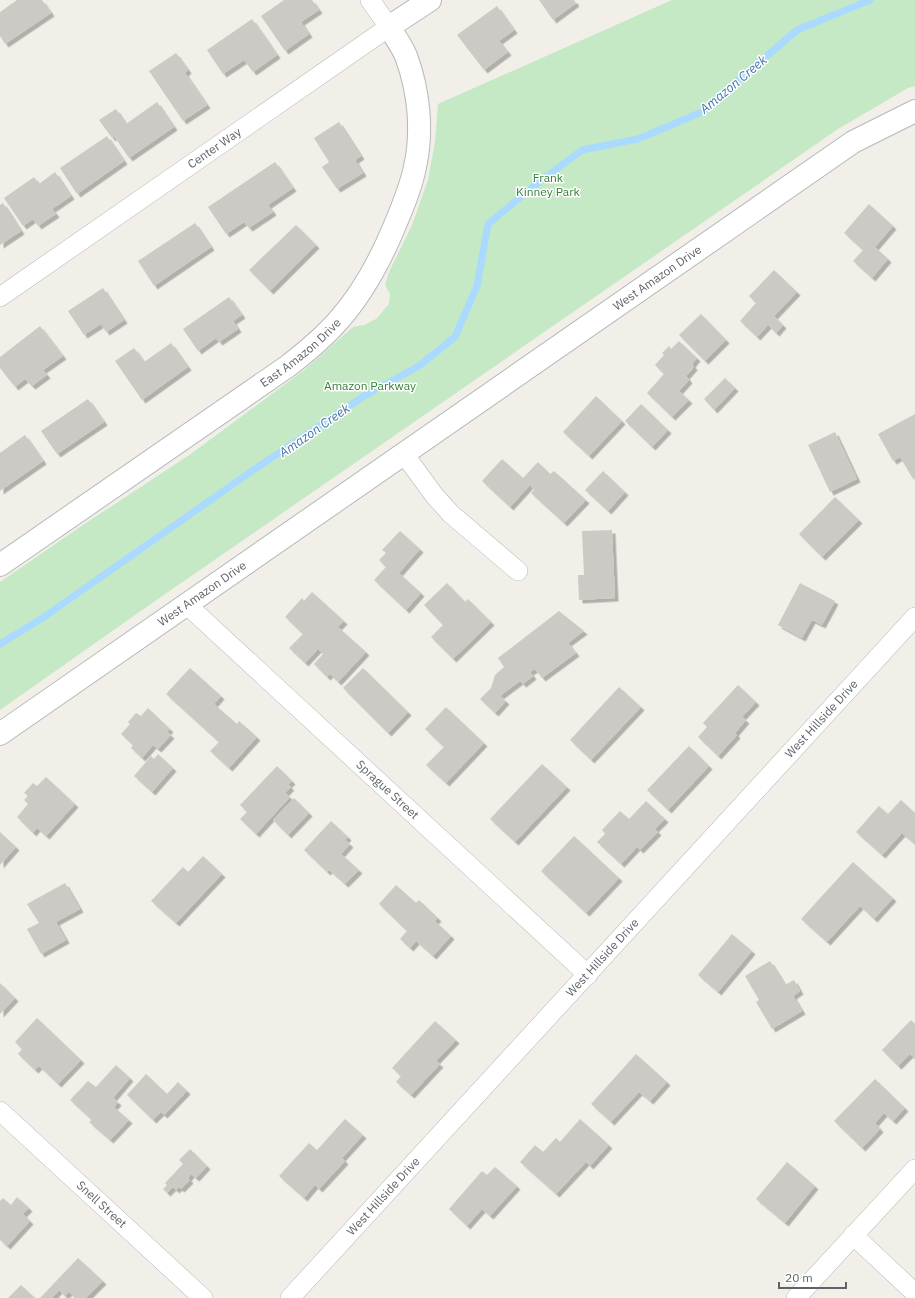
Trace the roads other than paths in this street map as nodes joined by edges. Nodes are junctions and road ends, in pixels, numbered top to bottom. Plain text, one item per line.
1 (370, 0) edge
2 (430, 0) edge
3 (389, 27) junction
4 (915, 111) edge
5 (0, 297) edge
6 (404, 454) junction
7 (0, 565) edge
8 (518, 571) dead end
9 (186, 604) junction
10 (915, 617) edge
11 (0, 734) edge
12 (588, 975) junction
13 (0, 1112) edge
14 (915, 1169) edge
15 (853, 1235) junction
16 (915, 1293) edge
17 (203, 1298) edge
18 (290, 1298) edge
19 (796, 1298) edge

1 - 3 street
2 - 3 street, Center Way
3 - 5 street, Center Way
3 - 7 street, East Amazon Drive
4 - 6 street, West Amazon Drive
6 - 8 street
6 - 9 street, West Amazon Drive
9 - 11 street, West Amazon Drive
9 - 12 street, Sprague Street
10 - 12 street, West Hillside Drive
12 - 18 street, West Hillside Drive
13 - 17 street, Snell Street
14 - 15 street
15 - 16 street
15 - 19 street

